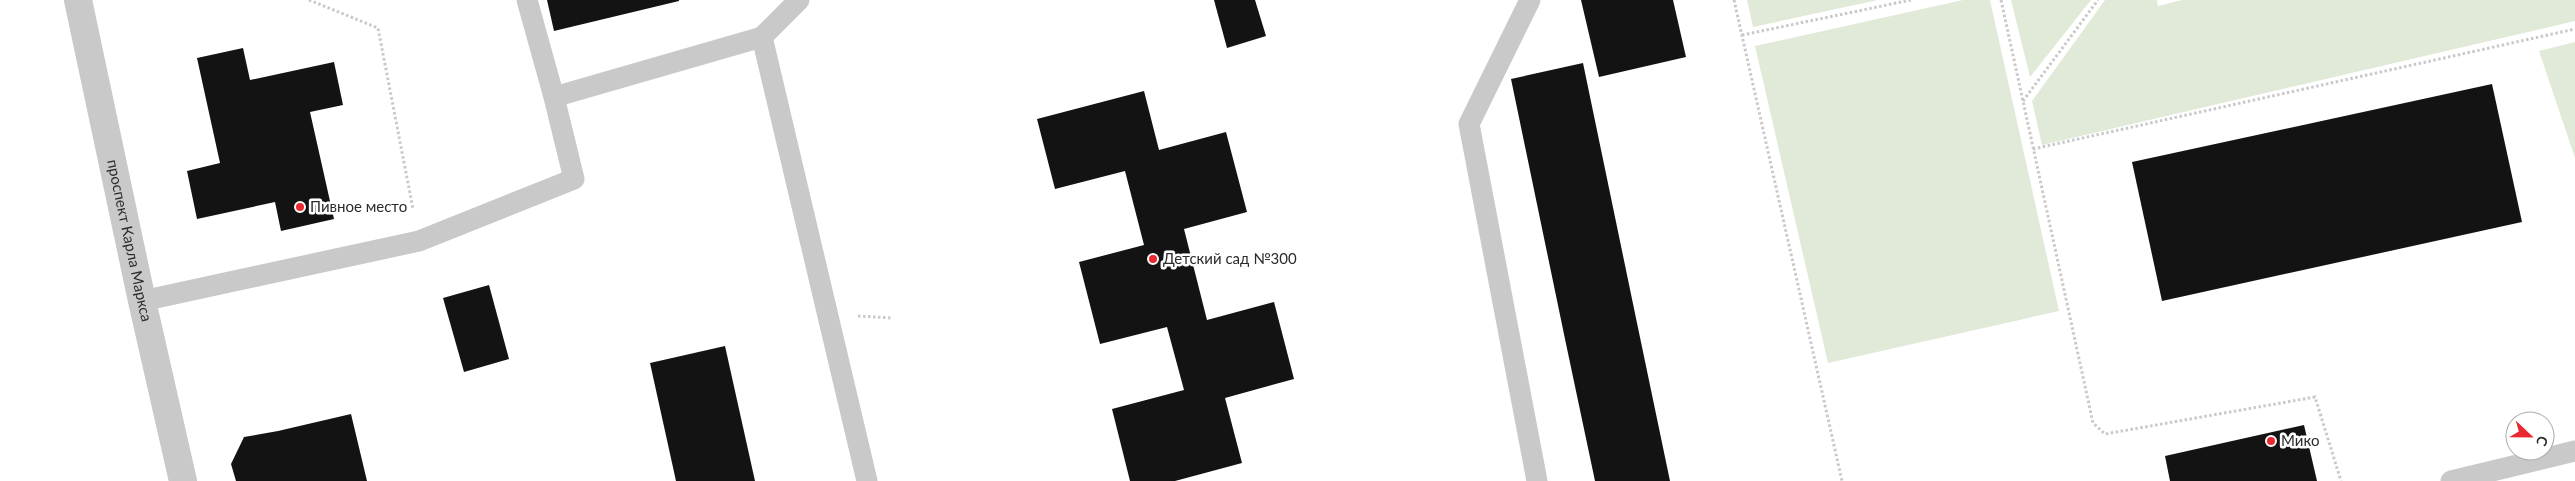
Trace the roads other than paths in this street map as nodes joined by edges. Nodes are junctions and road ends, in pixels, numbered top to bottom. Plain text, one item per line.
1 (78, 0) edge
2 (527, 0) edge
3 (799, 0) edge
4 (1530, 0) edge
5 (762, 37) junction
6 (554, 97) junction
7 (142, 301) junction
8 (2575, 451) edge
9 (183, 481) edge
10 (867, 481) edge
11 (1537, 481) edge
12 (2451, 481) edge

1 - 7 street, проспект Карла Маркса
2 - 6 lane
3 - 5 lane
4 - 11 lane
5 - 6 lane
5 - 10 lane
6 - 7 lane
7 - 9 street, проспект Карла Маркса
8 - 12 lane

